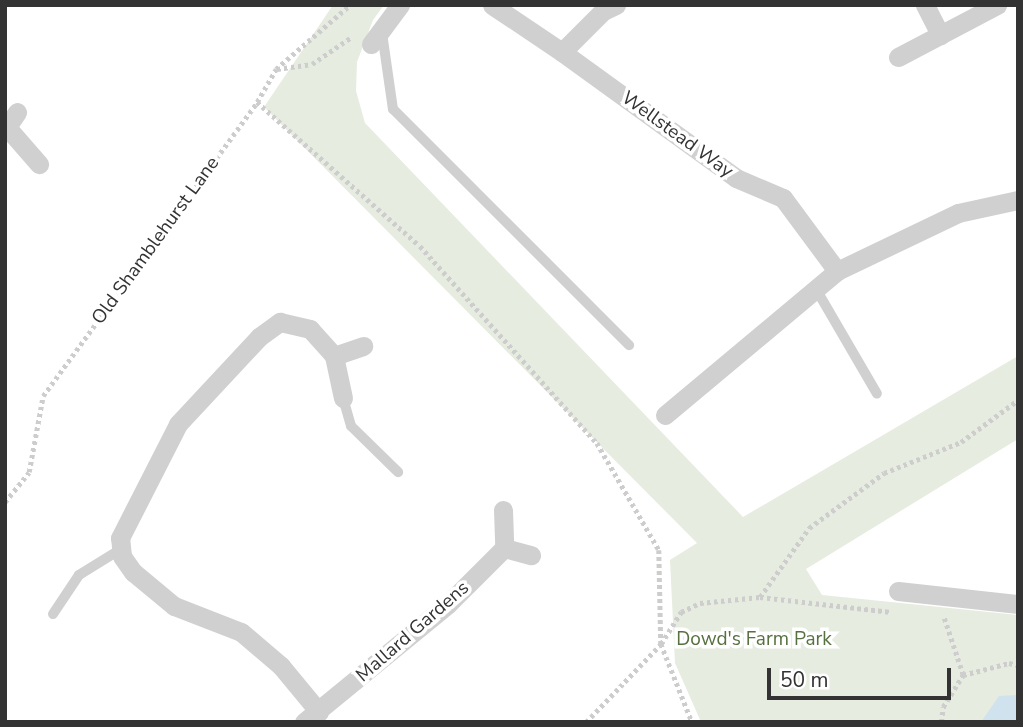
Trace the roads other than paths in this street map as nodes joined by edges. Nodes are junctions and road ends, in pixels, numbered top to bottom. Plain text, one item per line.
1 (400, 5) edge
2 (492, 5) edge
3 (617, 5) edge
4 (925, 5) edge
5 (997, 5) edge
6 (940, 35) junction
7 (376, 37) joint
8 (562, 52) junction
9 (898, 57) dead end
10 (10, 121) edge
11 (39, 164) dead end
12 (1018, 200) edge
13 (837, 271) junction
14 (816, 289) junction
15 (629, 345) dead end
16 (363, 346) dead end
17 (334, 356) junction
18 (877, 394) dead end
19 (343, 397) joint
20 (665, 415) dead end
21 (398, 472) dead end
22 (503, 510) dead end
23 (504, 548) junction
24 (121, 549) junction
25 (531, 555) dead end
26 (898, 591) dead end
27 (1018, 604) edge
28 (53, 614) dead end
29 (312, 717) edge

1 - 7 street
2 - 8 street, Wellstead Way
3 - 8 street
4 - 6 street
5 - 6 street
6 - 9 street
7 - 15 lane
8 - 13 street, Wellstead Way
10 - 11 street
12 - 13 street
13 - 14 street
14 - 18 lane
14 - 20 street
16 - 17 street
17 - 19 street
17 - 24 street
19 - 21 lane
22 - 23 street
23 - 25 street
23 - 29 street, Mallard Gardens
24 - 28 lane
24 - 29 street, Mallard Gardens
26 - 27 street

